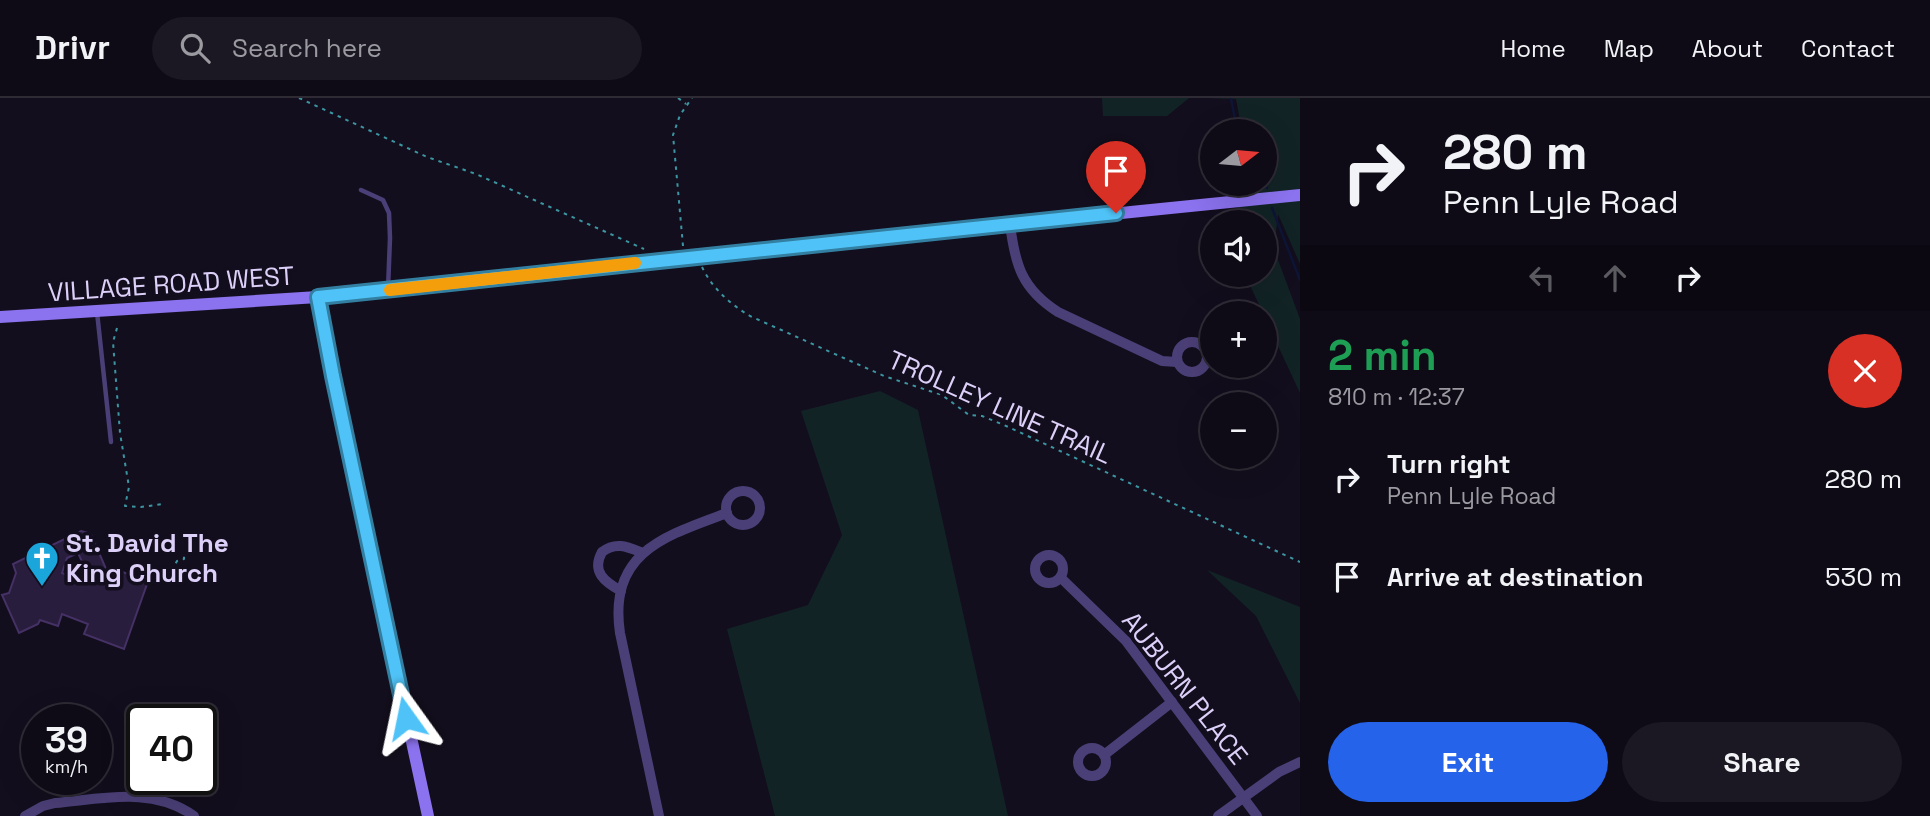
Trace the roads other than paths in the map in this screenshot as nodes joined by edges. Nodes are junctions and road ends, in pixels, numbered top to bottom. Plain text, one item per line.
1 (361, 190) dead end
2 (1300, 195) edge
3 (1010, 224) junction
4 (388, 290) junction
5 (318, 297) junction
6 (97, 311) junction
7 (0, 317) edge
8 (1177, 362) dead end
9 (111, 442) dead end
10 (727, 513) dead end
11 (643, 553) junction
12 (1061, 578) dead end
13 (621, 591) junction
14 (1172, 702) junction
15 (1104, 755) dead end
16 (1300, 762) edge
17 (1243, 798) junction
18 (25, 816) edge
19 (194, 816) edge
20 (428, 816) edge
21 (659, 816) edge
22 (1218, 816) edge
23 (1256, 816) edge

1 - 4 lane
2 - 3 street
3 - 4 street
3 - 8 street
4 - 5 street
5 - 6 street, VILLAGE ROAD WEST
5 - 20 street, VILLAGE ROAD WEST
6 - 7 street, VILLAGE ROAD WEST
6 - 9 lane
10 - 11 street
11 - 13 street
11 - 13 street
12 - 14 street, AUBURN PLACE
13 - 21 street
14 - 15 street
14 - 17 street, AUBURN PLACE
16 - 17 street
17 - 22 street
17 - 23 street, AUBURN PLACE
18 - 19 street

